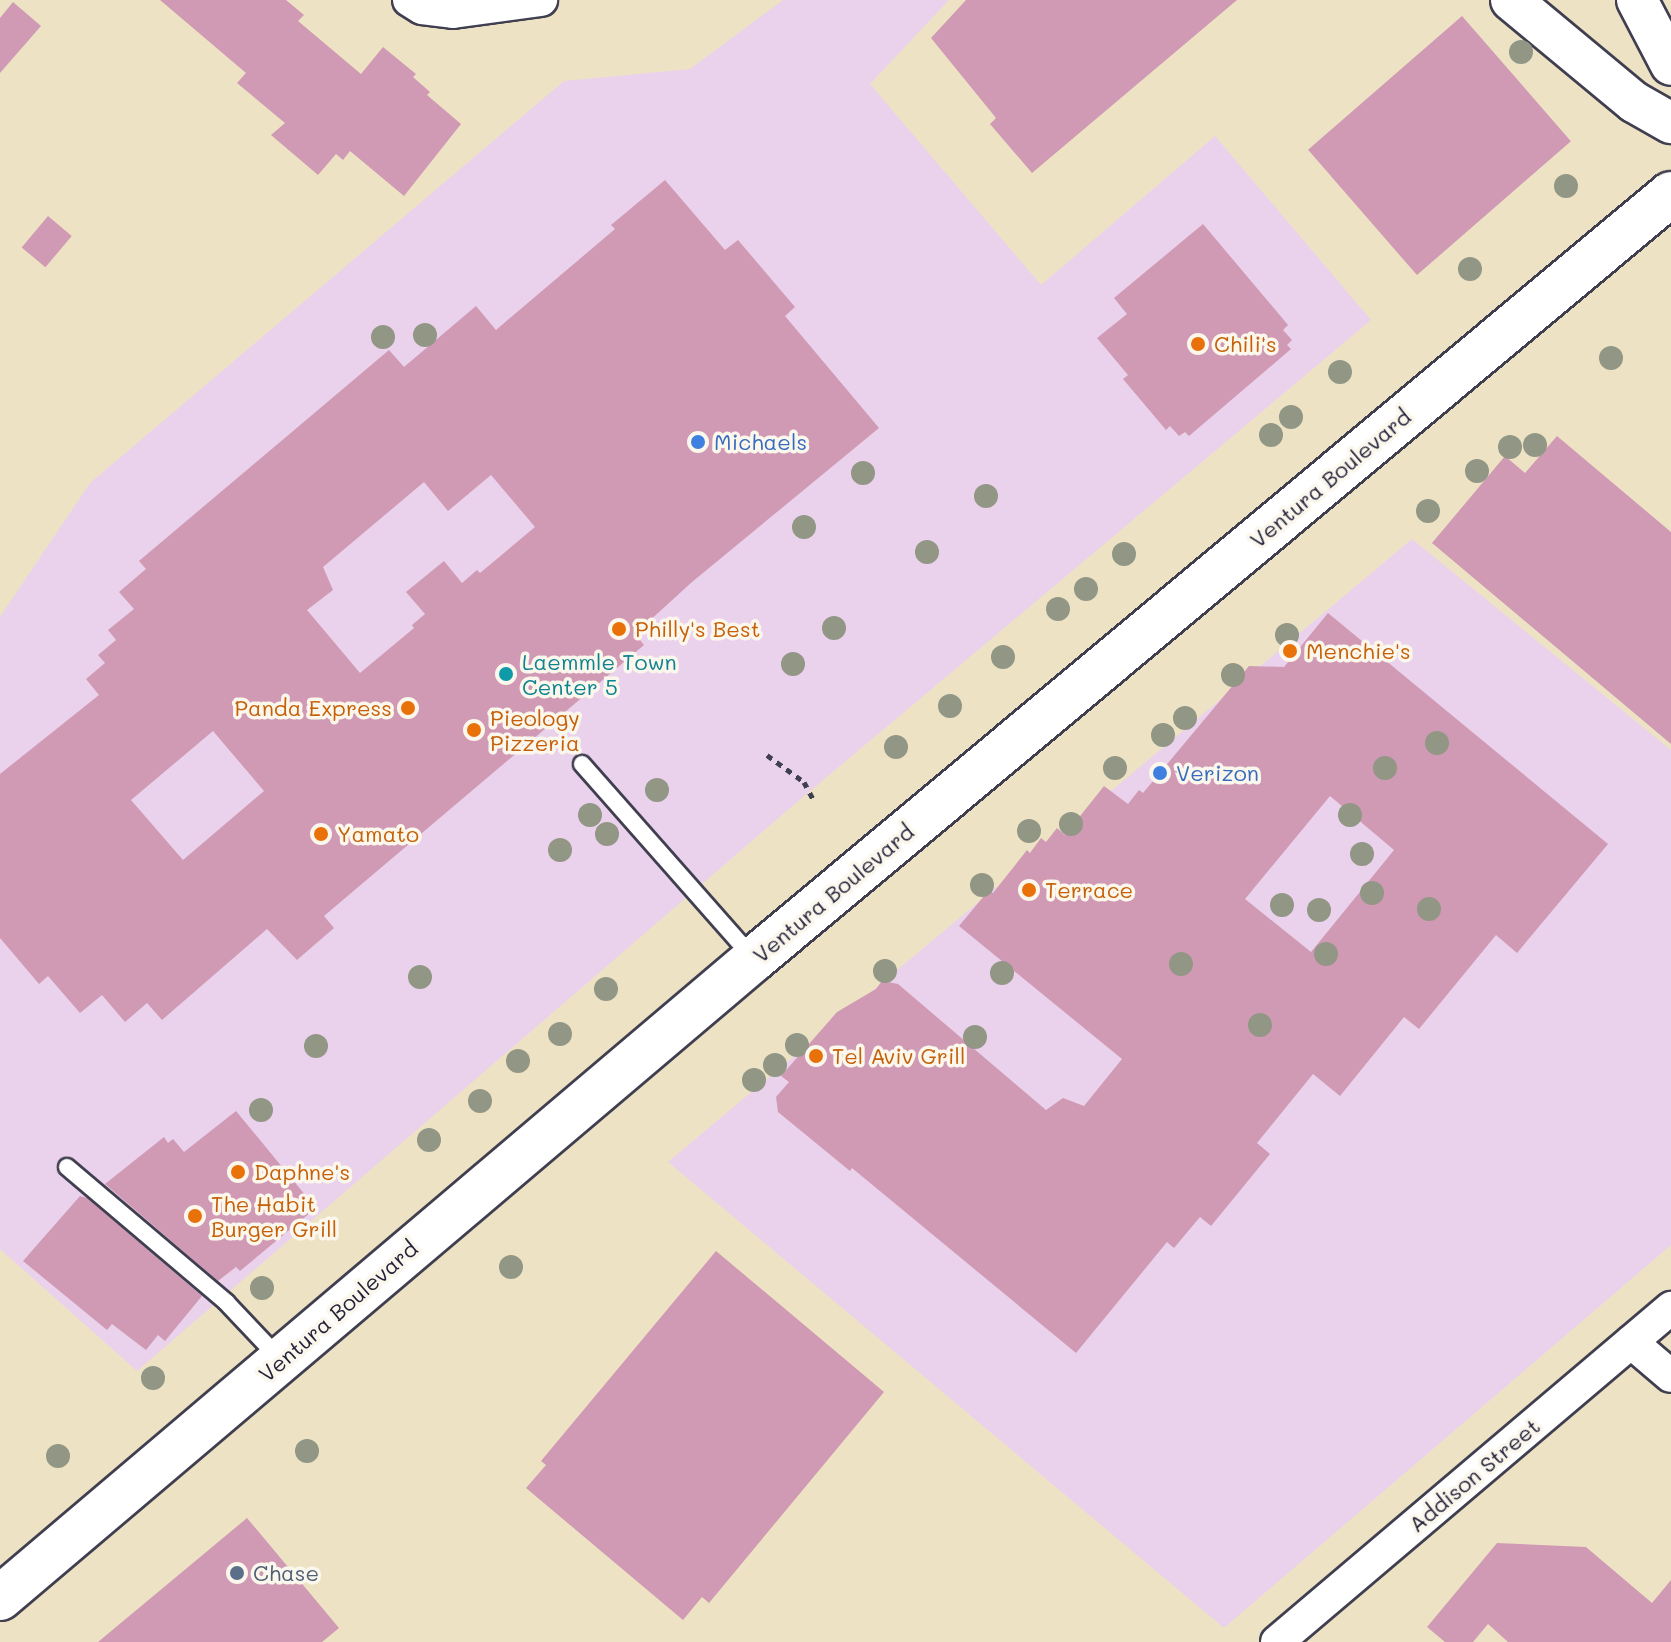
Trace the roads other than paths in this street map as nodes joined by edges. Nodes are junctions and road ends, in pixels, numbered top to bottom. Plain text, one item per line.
1 (409, 0) edge
2 (541, 0) edge
3 (1511, 0) edge
4 (1637, 0) edge
5 (1671, 65) edge
6 (1671, 123) edge
7 (1671, 194) edge
8 (582, 764) dead end
9 (754, 959) junction
10 (67, 1167) dead end
11 (1671, 1308) edge
12 (1631, 1342) junction
13 (281, 1360) junction
14 (1671, 1376) edge
15 (0, 1598) edge
16 (1277, 1642) edge

1 - 2 street
3 - 6 street
4 - 5 street
7 - 9 main road, Ventura Boulevard
8 - 9 lane
9 - 13 main road, Ventura Boulevard
10 - 13 lane
11 - 12 street, Addison Street
12 - 14 street
12 - 16 street, Addison Street
13 - 15 main road, Ventura Boulevard

